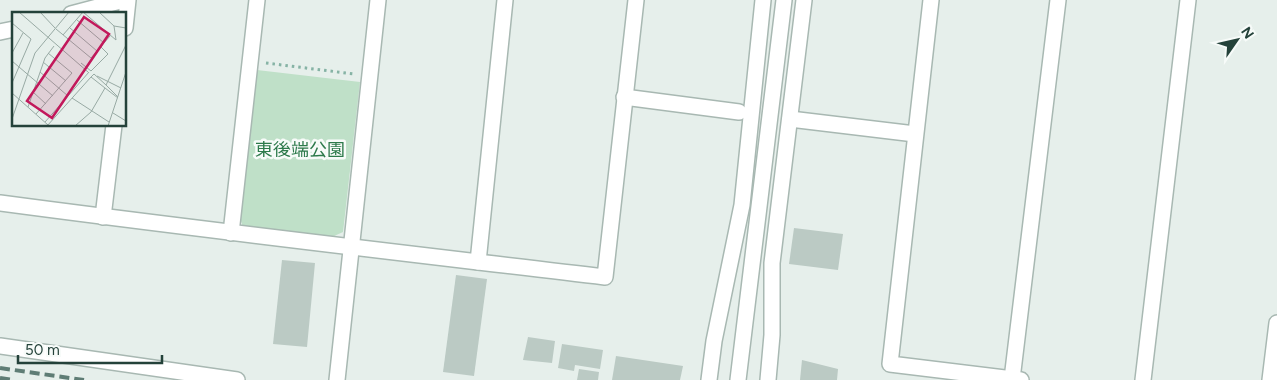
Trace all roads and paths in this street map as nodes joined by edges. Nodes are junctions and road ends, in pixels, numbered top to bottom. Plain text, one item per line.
1 (124, 0) edge
2 (128, 0) edge
3 (257, 0) edge
4 (378, 0) edge
5 (506, 0) edge
6 (636, 0) edge
7 (764, 0) edge
8 (784, 0) edge
9 (804, 0) edge
10 (931, 0) edge
11 (1058, 0) edge
12 (1188, 0) edge
13 (79, 12) edge
14 (126, 19) edge
15 (251, 61) junction
16 (370, 76) junction
17 (624, 97) junction
18 (739, 112) dead end
19 (790, 119) junction
20 (114, 126) edge
21 (915, 134) junction
22 (0, 204) edge
23 (103, 217) junction
24 (231, 233) junction
25 (352, 246) junction
26 (478, 262) junction
27 (1277, 323) edge
28 (0, 346) edge
29 (1016, 379) edge
30 (237, 380) edge
31 (337, 380) edge
32 (710, 380) edge
33 (738, 380) edge
34 (768, 380) edge
35 (1144, 380) edge
36 (1270, 380) edge

1 - 13 street
2 - 14 street
3 - 15 street
4 - 16 street
5 - 26 street
6 - 17 street
7 - 32 street
8 - 33 street
9 - 19 street
10 - 21 street
11 - 29 street
12 - 35 street
15 - 16 path
15 - 24 street
16 - 25 street
17 - 18 street
17 - 26 street
19 - 21 street
19 - 34 street
20 - 23 street
21 - 29 street
22 - 23 street
23 - 24 street
24 - 25 street
25 - 26 street
25 - 31 street
27 - 36 street
28 - 30 street

